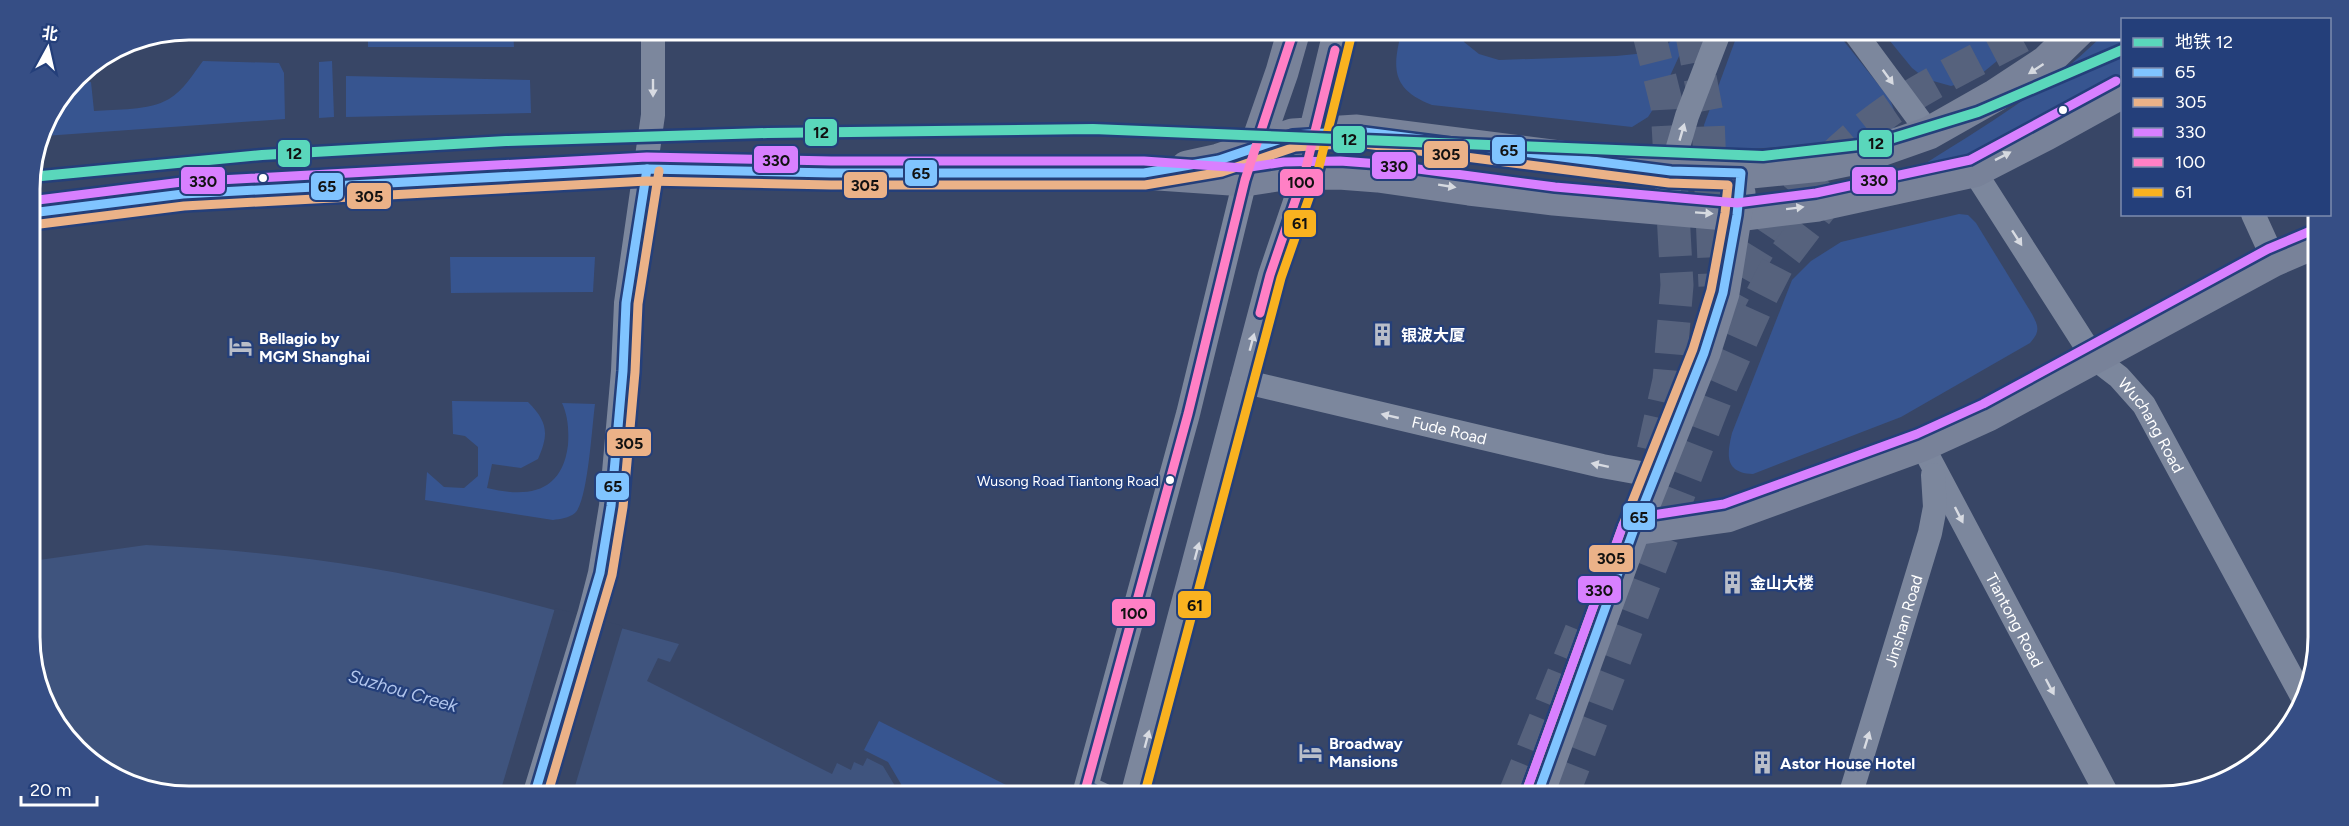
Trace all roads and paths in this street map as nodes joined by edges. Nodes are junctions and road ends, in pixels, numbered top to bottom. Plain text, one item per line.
1 (653, 40) edge
2 (1291, 40) edge
3 (1338, 40) edge
4 (1715, 40) edge
5 (1860, 40) edge
6 (2069, 40) edge
7 (2121, 93) edge
8 (1929, 133) junction
9 (1316, 134) junction
10 (1255, 146) junction
11 (647, 169) junction
12 (1671, 171) junction
13 (1974, 171) junction
14 (1305, 172) junction
15 (1144, 173) junction
16 (1741, 173) junction
17 (1245, 180) junction
18 (1667, 210) junction
19 (41, 212) edge
20 (1737, 215) junction
21 (2254, 216) edge
22 (2308, 246) edge
23 (2274, 261) junction
24 (2093, 357) junction
25 (1242, 381) junction
26 (1922, 445) junction
27 (1657, 476) junction
28 (1634, 530) junction
29 (2298, 690) edge
30 (1541, 785) edge
31 (1853, 785) edge
32 (2102, 785) edge
33 (537, 786) edge
34 (1097, 786) edge
35 (1135, 786) edge

1 -> 11 street
2 - 10 main road
3 - 9 main road
12 -> 4 street
5 -> 8 street
6 -> 8 main road
13 -> 7 main road
8 - 16 main road
9 - 10 main road
9 - 12 main road
9 - 14 main road
10 - 15 main road
10 - 17 main road
11 - 15 main road
11 - 19 main road
11 - 33 street
12 - 16 main road
12 - 18 street
20 -> 13 main road
13 -> 24 street, Wuchang Road
14 - 17 main road
14 -> 18 main road
25 -> 14 street
15 - 17 main road
16 - 20 main road
17 - 34 street
18 -> 20 main road
20 - 27 main road
21 - 23 street
22 - 23 main road
23 - 24 main road
24 - 26 main road
24 - 29 street, Wuchang Road
27 -> 25 street, Fude Road
35 -> 25 street
26 - 28 main road
31 -> 26 street, Jinshan Road
26 -> 32 street, Tiantong Road
27 - 28 main road
28 - 30 main road

